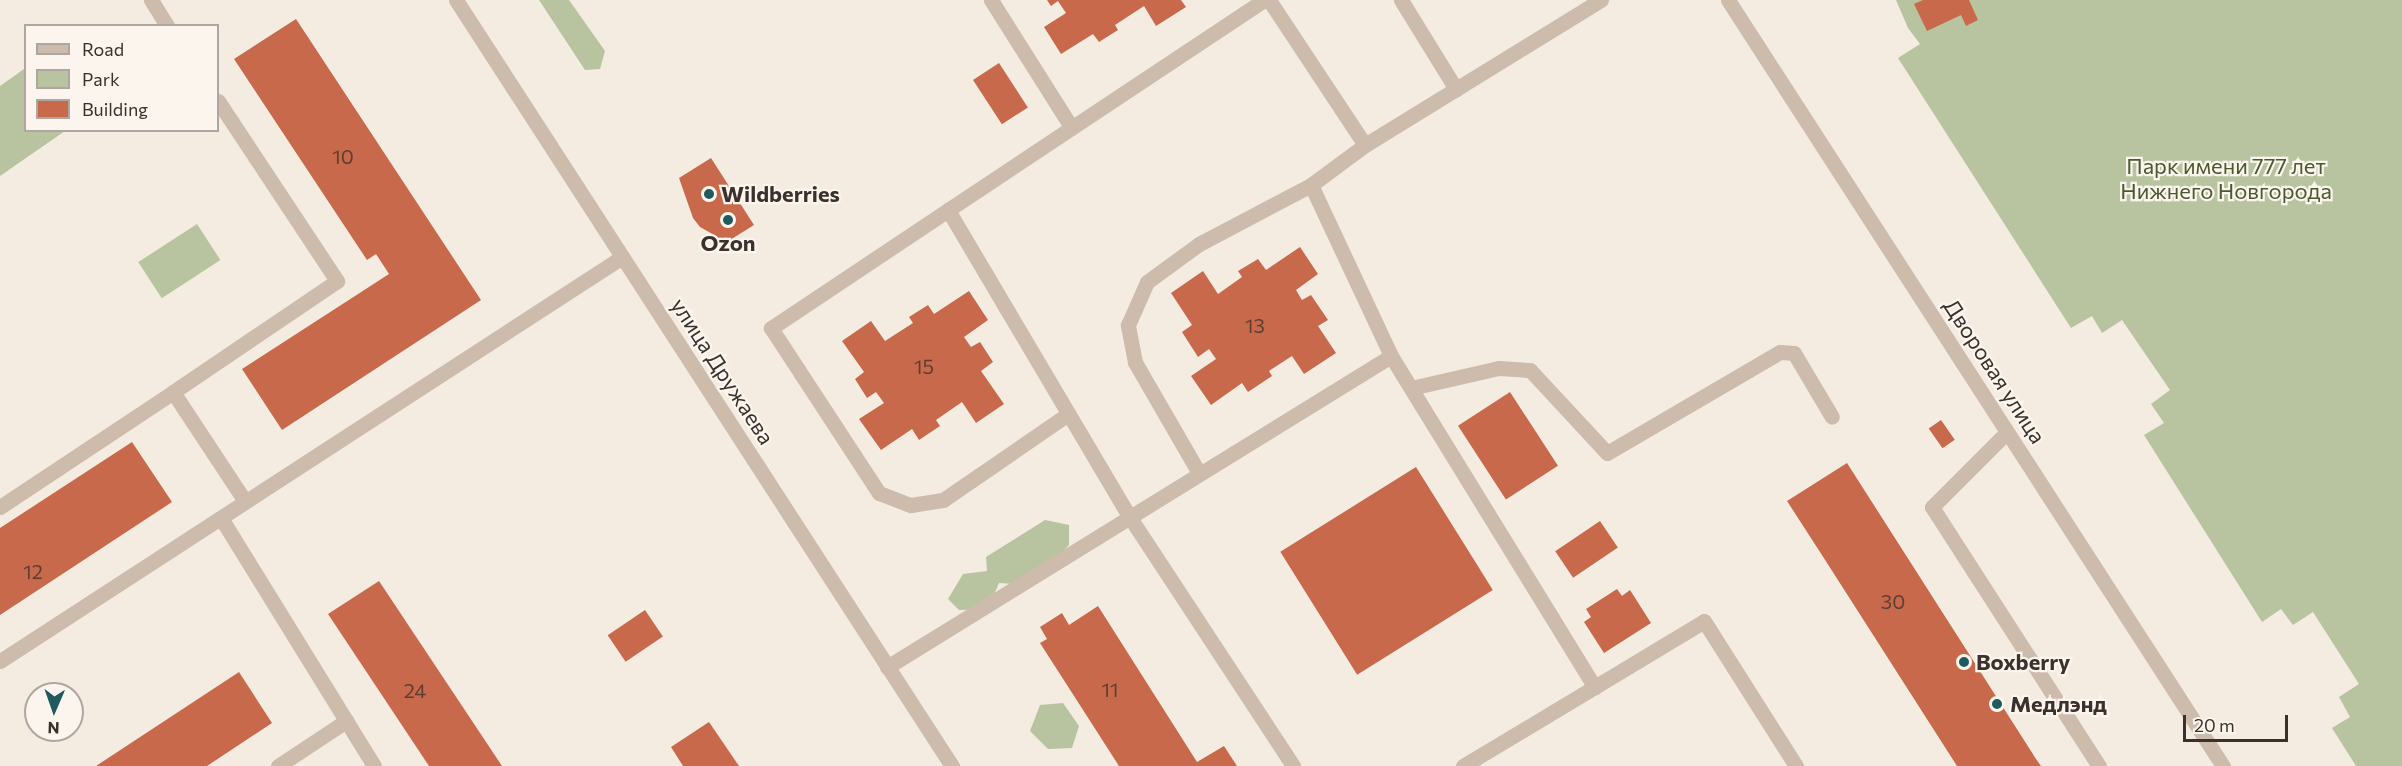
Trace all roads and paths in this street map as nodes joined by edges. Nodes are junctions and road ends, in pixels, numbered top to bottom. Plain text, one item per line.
1 (151, 0) edge
2 (456, 0) edge
3 (991, 0) edge
4 (1264, 0) edge
5 (1269, 0) edge
6 (1401, 0) edge
7 (1601, 0) edge
8 (1728, 0) edge
9 (166, 24) edge
10 (1456, 88) junction
11 (219, 103) edge
12 (1072, 128) junction
13 (1365, 145) junction
14 (1311, 185) junction
15 (948, 210) junction
16 (622, 257) junction
17 (1391, 356) junction
18 (1411, 388) junction
19 (173, 392) junction
20 (1068, 414) junction
21 (1832, 417) dead end
22 (2007, 432) junction
23 (1199, 473) junction
24 (245, 501) junction
25 (0, 507) edge
26 (1129, 516) junction
27 (221, 518) junction
28 (0, 661) edge
29 (887, 667) junction
30 (1595, 687) junction
31 (346, 721) junction
32 (278, 766) edge
33 (374, 766) edge
34 (952, 766) edge
35 (1293, 766) edge
36 (1463, 766) edge
37 (1796, 766) edge
38 (2098, 766) edge
39 (2223, 766) edge

1 - 9 street
2 - 16 street, улица Дружаева
3 - 12 street
4 - 12 street
5 - 13 street
6 - 10 street
7 - 10 street
8 - 22 street, Дворовая улица
10 - 13 street
11 - 19 street
12 - 15 street
13 - 14 street
14 - 17 street
14 - 23 street
15 - 20 street
15 - 20 street
16 - 24 street
16 - 29 street, улица Дружаева
17 - 18 street
17 - 23 street
18 - 21 street
18 - 30 street
19 - 24 street
19 - 25 street
20 - 26 street
22 - 38 street
22 - 39 street, Дворовая улица
23 - 26 street
24 - 27 street
26 - 29 street
26 - 35 street
27 - 28 street
27 - 31 street
29 - 34 street, улица Дружаева
30 - 36 street
30 - 37 street
31 - 32 street
31 - 33 street

